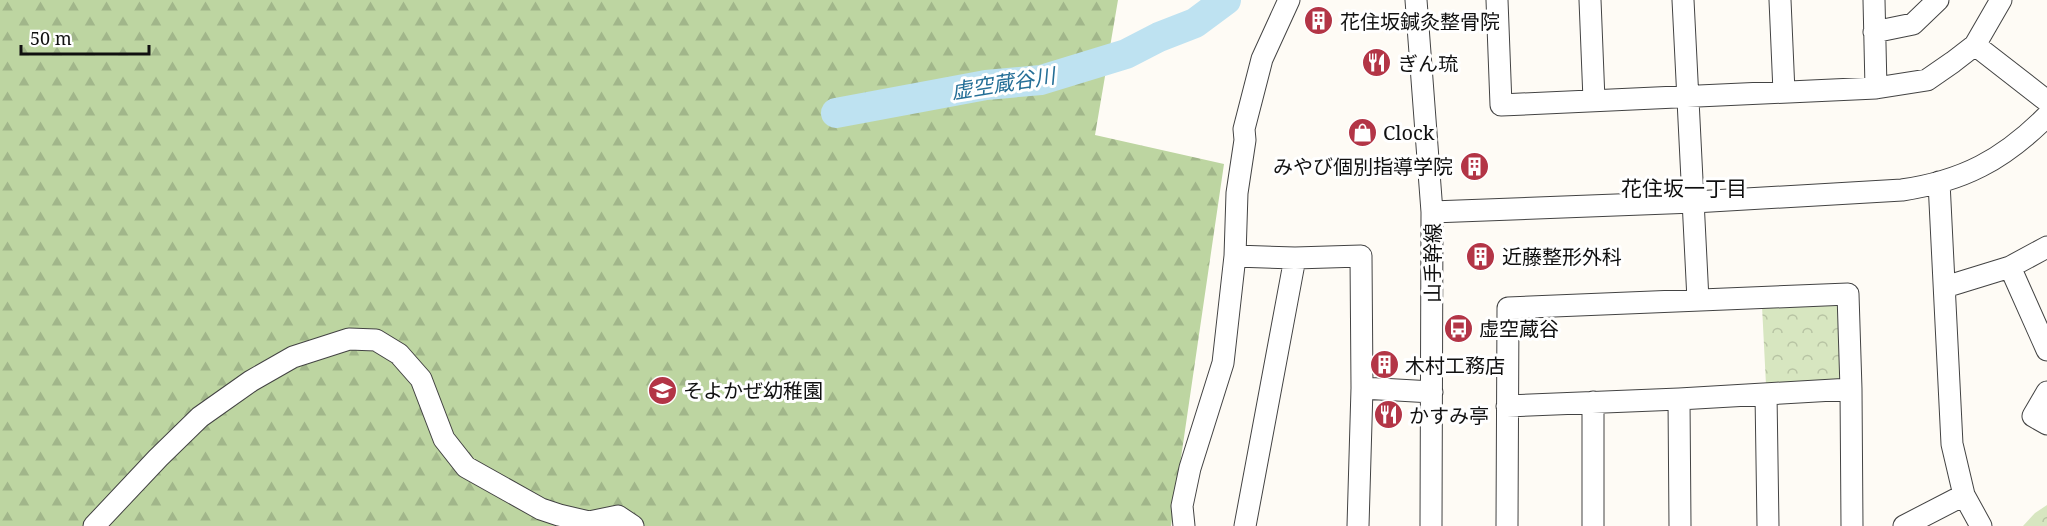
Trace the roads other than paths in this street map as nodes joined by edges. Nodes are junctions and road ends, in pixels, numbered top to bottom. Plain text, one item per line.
1 (1289, 0) edge
2 (1416, 0) edge
3 (1497, 0) edge
4 (1590, 0) edge
5 (1683, 0) edge
6 (1780, 0) edge
7 (1874, 0) edge
8 (1938, 0) edge
9 (2001, 0) edge
10 (1874, 32) junction
11 (1975, 45) junction
12 (1876, 88) junction
13 (1784, 92) junction
14 (1688, 96) junction
15 (1594, 100) junction
16 (2047, 101) edge
17 (2047, 116) edge
18 (1939, 182) junction
19 (1694, 202) junction
20 (1432, 212) junction
21 (2047, 247) edge
22 (1235, 256) junction
23 (1295, 258) junction
24 (2010, 267) junction
25 (1945, 287) junction
26 (1698, 300) junction
27 (2047, 350) edge
28 (1362, 388) junction
29 (1851, 389) junction
30 (1432, 392) junction
31 (2047, 392) edge
32 (1766, 394) junction
33 (1680, 399) junction
34 (1593, 402) junction
35 (1508, 405) junction
36 (2047, 424) edge
37 (1964, 495) junction
38 (589, 524) edge
39 (94, 526) edge
40 (633, 526) edge
41 (1184, 526) edge
42 (1245, 526) edge
43 (1358, 526) edge
44 (1431, 526) edge
45 (1507, 526) edge
46 (1593, 526) edge
47 (1680, 526) edge
48 (1767, 526) edge
49 (1852, 526) edge
50 (1904, 526) edge
51 (1981, 526) edge

1 - 22 street
2 - 20 street, 山手幹線
3 - 15 street
4 - 15 street
5 - 14 street
6 - 13 street
7 - 10 street
8 - 10 street
9 - 11 street
10 - 12 street
11 - 12 street
11 - 16 street
12 - 13 street
13 - 14 street
14 - 15 street
14 - 19 street
17 - 18 street
18 - 19 street
18 - 25 street
19 - 20 street
19 - 26 street
20 - 30 street, 山手幹線
21 - 24 street
22 - 23 street
22 - 41 street
23 - 28 street
23 - 42 street
24 - 25 street
24 - 27 street
25 - 37 street
26 - 29 street
26 - 35 street
28 - 30 street
28 - 43 street
29 - 32 street
29 - 49 street
30 - 44 street, 山手幹線
31 - 36 street
32 - 33 street
32 - 48 street
33 - 34 street
33 - 47 street
34 - 35 street
34 - 46 street
35 - 45 street
37 - 50 street
37 - 51 street
38 - 39 street
38 - 40 street

